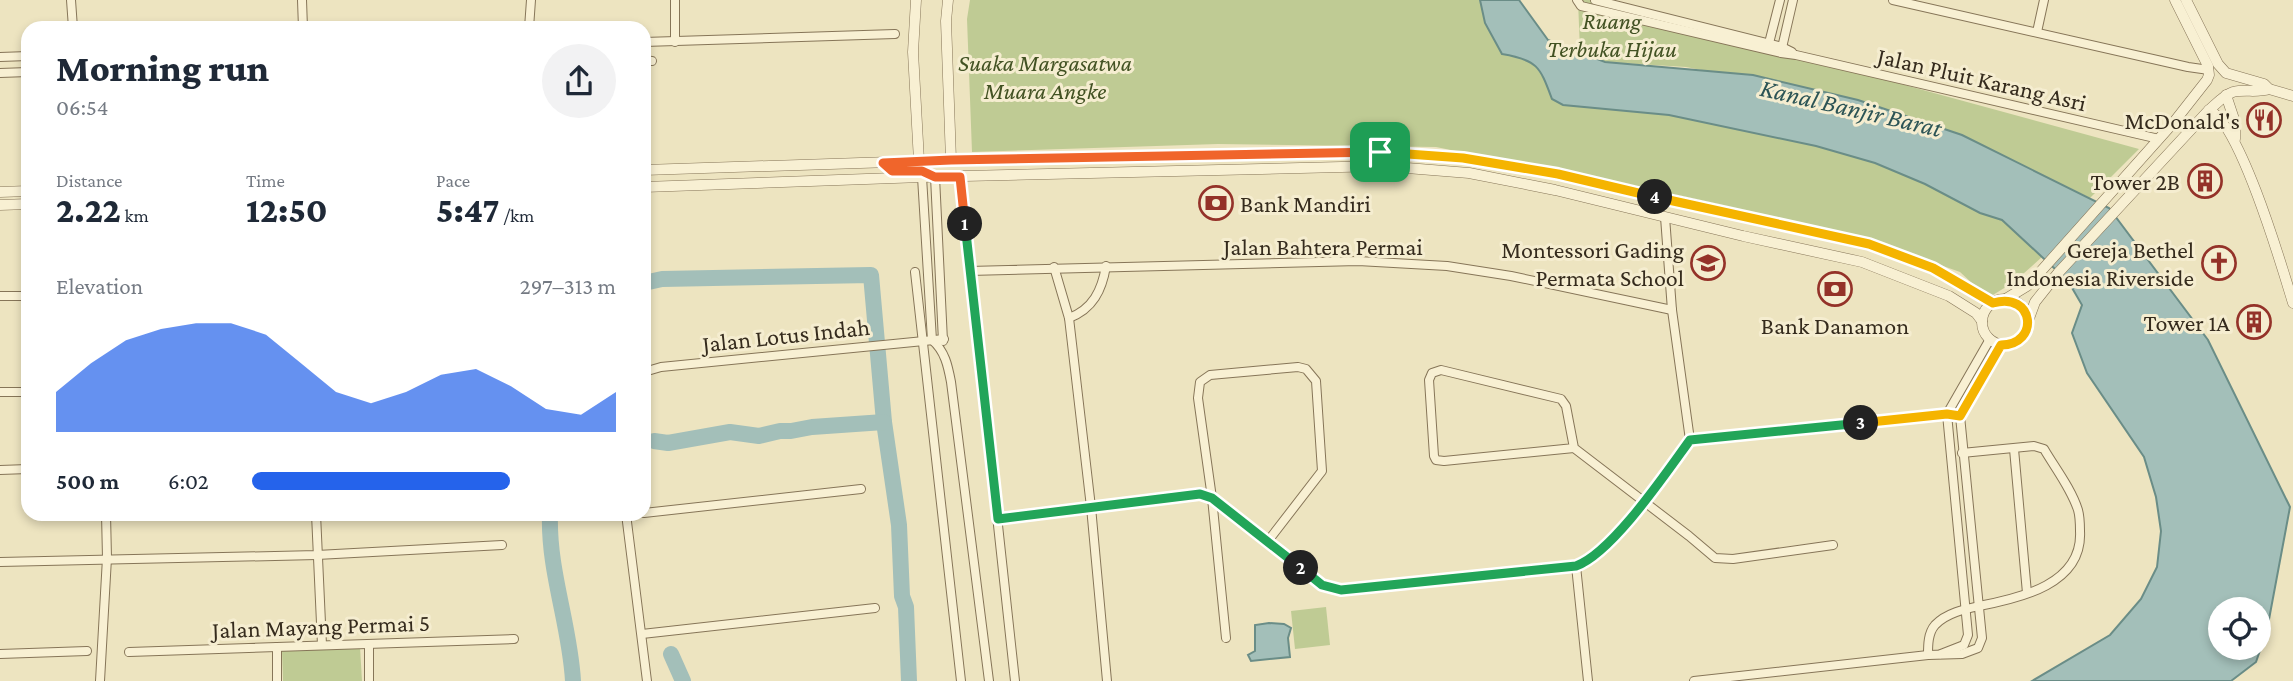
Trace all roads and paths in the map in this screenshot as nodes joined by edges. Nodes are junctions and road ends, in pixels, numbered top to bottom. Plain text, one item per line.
1 (71, 0) edge
2 (302, 0) edge
3 (531, 0) edge
4 (675, 0) edge
5 (916, 0) edge
6 (948, 0) edge
7 (1577, 0) edge
8 (1780, 0) edge
9 (1793, 0) edge
10 (1893, 0) edge
11 (2044, 0) edge
12 (2175, 0) edge
13 (2186, 0) edge
14 (1600, 4) edge
15 (72, 21) edge
16 (303, 21) edge
17 (530, 21) edge
18 (2037, 32) junction
19 (895, 34) dead end
20 (651, 42) edge
21 (676, 42) junction
22 (1768, 47) junction
23 (1782, 50) junction
24 (21, 56) edge
25 (0, 57) edge
26 (2209, 69) junction
27 (21, 72) edge
28 (0, 73) edge
29 (2269, 89) junction
30 (2226, 95) junction
31 (2293, 96) edge
32 (2209, 110) junction
33 (2159, 139) junction
34 (2235, 143) junction
35 (951, 160) junction
36 (919, 161) junction
37 (883, 163) junction
38 (651, 170) edge
39 (922, 177) junction
40 (935, 177) junction
41 (960, 177) junction
42 (651, 187) edge
43 (21, 191) edge
44 (0, 192) edge
45 (21, 204) edge
46 (0, 205) edge
47 (1665, 217) junction
48 (1106, 266) junction
49 (1054, 267) junction
50 (969, 271) junction
51 (915, 272) dead end
52 (0, 296) edge
53 (21, 296) edge
54 (2004, 300) junction
55 (1992, 302) junction
56 (2293, 303) edge
57 (1672, 310) junction
58 (1069, 318) junction
59 (1980, 318) junction
60 (2028, 321) junction
61 (1990, 340) junction
62 (927, 341) junction
63 (942, 343) junction
64 (2001, 345) junction
65 (1973, 369) junction
66 (651, 370) edge
67 (1983, 374) junction
68 (0, 392) edge
69 (21, 392) edge
70 (1947, 414) junction
71 (1960, 416) junction
72 (1690, 440) junction
73 (1574, 448) junction
74 (2014, 449) junction
75 (1962, 453) junction
76 (21, 469) edge
77 (0, 470) edge
78 (861, 489) dead end
79 (1212, 498) junction
80 (1643, 502) junction
81 (1091, 507) junction
82 (651, 512) edge
83 (998, 519) junction
84 (106, 521) edge
85 (316, 521) edge
86 (627, 521) edge
87 (1268, 541) junction
88 (502, 544) dead end
89 (1833, 545) dead end
90 (317, 555) junction
91 (107, 558) junction
92 (0, 562) edge
93 (1576, 566) junction
94 (2027, 593) junction
95 (875, 607) dead end
96 (1979, 607) junction
97 (1964, 608) junction
98 (642, 634) junction
99 (1226, 638) dead end
100 (514, 639) dead end
101 (369, 643) junction
102 (322, 645) junction
103 (276, 647) junction
104 (87, 651) dead end
105 (129, 652) dead end
106 (0, 654) edge
107 (1941, 654) junction
108 (1928, 655) junction
109 (100, 681) edge
110 (277, 681) edge
111 (369, 681) edge
112 (647, 681) edge
113 (961, 681) edge
114 (989, 681) edge
115 (1015, 681) edge
116 (1107, 681) edge
117 (1588, 681) edge
118 (1694, 681) edge

1 - 15 street
2 - 16 street
3 - 17 street
4 - 21 street
5 - 36 street
6 - 35 street
7 - 14 street, Jalan Pluit Karang Asri
8 - 22 street
9 - 23 street
10 - 18 street
11 - 18 street
12 - 26 street
13 - 29 street
14 - 22 street, Jalan Pluit Karang Asri
18 - 26 street
19 - 21 street
20 - 21 street
22 - 23 street, Jalan Pluit Karang Asri
23 - 33 street, Jalan Pluit Karang Asri
24 - 25 street
26 - 33 street
27 - 28 street
29 - 30 street
29 - 31 street
30 - 32 street
30 - 34 street
32 - 34 street
32 - 60 street
33 - 54 street
34 - 56 street
35 - 36 street
35 - 55 street
36 - 37 street
37 - 38 street
37 - 40 street
39 - 40 street
39 - 42 street
39 - 62 street
40 - 41 street
40 - 63 street
41 - 47 street
41 - 50 street
43 - 44 street
45 - 46 street
47 - 57 street
47 - 59 street
48 - 49 street, Jalan Bahtera Permai
48 - 57 street, Jalan Bahtera Permai
48 - 58 street
49 - 50 street, Jalan Bahtera Permai
49 - 58 street
50 - 83 street
51 - 62 street
52 - 53 street
54 - 55 street
54 - 60 street
55 - 59 street
57 - 72 street
58 - 81 street
59 - 61 street
60 - 64 street
61 - 64 street
61 - 65 street
62 - 63 street, Jalan Lotus Indah
62 - 66 street, Jalan Lotus Indah
62 - 113 street
63 - 114 street
64 - 67 street
65 - 67 street
65 - 70 street
67 - 71 street
68 - 69 street
70 - 71 street
70 - 72 street
70 - 97 street
71 - 75 street
72 - 80 street
73 - 73 street
73 - 80 street
74 - 75 street
74 - 94 street
74 - 94 street
75 - 96 street
76 - 77 street
78 - 82 street
79 - 81 street
79 - 87 street
79 - 87 street
79 - 99 street
80 - 89 street
80 - 93 street
81 - 83 street
81 - 116 street
83 - 115 street
84 - 91 street
85 - 90 street
86 - 98 street
87 - 93 street
88 - 90 street
90 - 91 street
90 - 102 street
91 - 92 street
91 - 109 street
93 - 117 street
94 - 96 street
95 - 98 street
96 - 97 street
96 - 107 street
97 - 107 street
97 - 108 street
98 - 112 street
100 - 101 street, Jalan Mayang Permai 5
101 - 102 street, Jalan Mayang Permai 5
101 - 111 street
102 - 103 street, Jalan Mayang Permai 5
103 - 105 street, Jalan Mayang Permai 5
103 - 110 street
104 - 106 street
107 - 108 street
108 - 118 street

